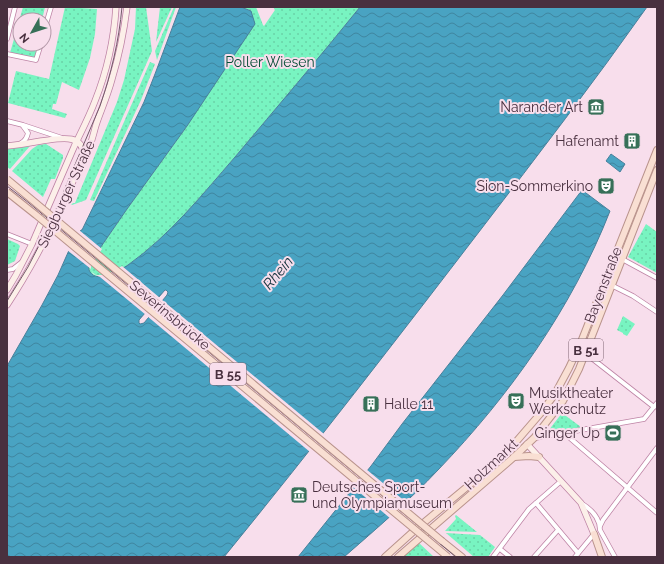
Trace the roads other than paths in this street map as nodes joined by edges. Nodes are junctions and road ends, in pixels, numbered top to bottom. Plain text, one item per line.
1 (15, 7) edge
2 (116, 7) edge
3 (127, 7) edge
4 (7, 39) edge
5 (38, 52) edge
6 (7, 54) edge
7 (7, 121) edge
8 (23, 125) junction
9 (63, 138) junction
10 (75, 140) junction
11 (20, 145) junction
12 (7, 146) edge
13 (657, 150) edge
14 (84, 156) junction
15 (650, 167) junction
16 (657, 170) edge
17 (7, 179) edge
18 (7, 192) edge
19 (7, 234) edge
20 (32, 244) junction
21 (622, 259) junction
22 (24, 260) junction
23 (7, 270) edge
24 (657, 278) edge
25 (21, 284) junction
26 (611, 285) junction
27 (8, 287) edge
28 (7, 305) edge
29 (657, 312) edge
30 (585, 353) junction
31 (574, 356) junction
32 (581, 364) junction
33 (657, 403) edge
34 (654, 407) junction
35 (524, 433) junction
36 (564, 433) junction
37 (534, 438) junction
38 (527, 444) junction
39 (657, 448) edge
40 (514, 457) junction
41 (539, 457) junction
42 (560, 482) junction
43 (628, 487) junction
44 (536, 503) junction
45 (581, 503) junction
46 (657, 513) edge
47 (600, 526) junction
48 (558, 530) junction
49 (594, 534) junction
50 (500, 549) junction
51 (578, 553) junction
52 (385, 557) edge
53 (398, 557) edge
54 (448, 557) edge
55 (462, 557) edge
56 (493, 557) edge
57 (510, 557) edge
58 (534, 557) edge
59 (575, 557) edge
60 (602, 557) edge
61 (615, 557) edge

1 - 4 street
2 - 10 main road, Siegburger Straße
3 - 14 main road, Siegburger Straße
5 - 6 street
7 - 8 street
8 - 9 street
8 - 11 street
9 - 10 main road
9 - 11 main road
10 - 14 main road
10 - 20 main road, Siegburger Straße
11 - 12 main road
13 - 15 main road, Bayenstraße / B 51
14 - 25 main road, Siegburger Straße
15 - 16 street
15 - 31 main road, Bayenstraße / B 51
16 - 21 main road, Bayenstraße / B 51
17 - 55 main road, Severinsbrücke / B 55, bridge
18 - 54 main road, Severinsbrücke / B 55, bridge
19 - 20 street
20 - 22 main road, Siegburger Straße
21 - 24 street
21 - 26 main road, Bayenstraße / B 51
22 - 23 street
22 - 27 main road, Siegburger Straße
25 - 27 main road
25 - 28 main road, Siegburger Straße
26 - 29 street
26 - 30 main road, Bayenstraße / B 51
30 - 32 main road, Bayenstraße / B 51
30 - 34 street
31 - 32 main road
31 - 35 main road, Bayenstraße / B 51
32 - 37 main road, Bayenstraße / B 51
33 - 34 street
34 - 36 street
35 - 38 main road
35 - 52 main road, Holzmarkt / B 51
36 - 37 street
36 - 43 street
37 - 38 main road, Bayenstraße / B 51
38 - 40 main road, Holzmarkt / B 51
38 - 41 main road
39 - 43 street
40 - 41 main road
40 - 53 main road, Holzmarkt / B 51
41 - 42 main road
42 - 44 street
42 - 45 main road
43 - 46 street
43 - 47 street
44 - 48 street
44 - 50 street
45 - 47 street
45 - 49 main road
47 - 61 street
48 - 51 street
48 - 58 street
49 - 51 street
49 - 60 main road
50 - 56 street
50 - 57 street
51 - 59 street

